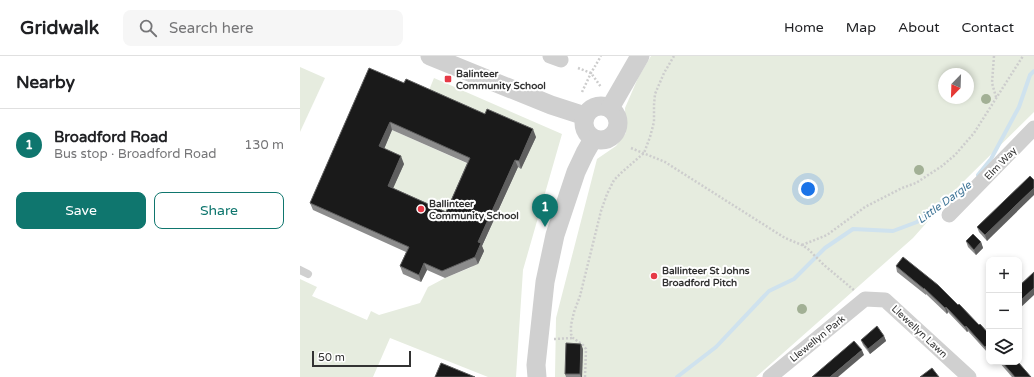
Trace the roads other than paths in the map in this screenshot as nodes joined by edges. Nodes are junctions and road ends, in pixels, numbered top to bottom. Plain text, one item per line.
1 (430, 56) edge
2 (640, 56) edge
3 (610, 108) junction
4 (585, 116) junction
5 (1034, 128) edge
6 (593, 139) junction
7 (949, 215) dead end
8 (300, 270) edge
9 (308, 274) dead end
10 (861, 297) joint
11 (537, 377) edge
12 (770, 377) edge
13 (969, 377) edge

1 - 4 street
2 - 3 street
3 - 4 street
3 - 6 street
4 - 6 street
5 - 7 street, Elm Way
6 - 11 street
8 - 9 lane
10 - 12 street, Llewellyn Park
10 - 13 street, Llewellyn Lawn

